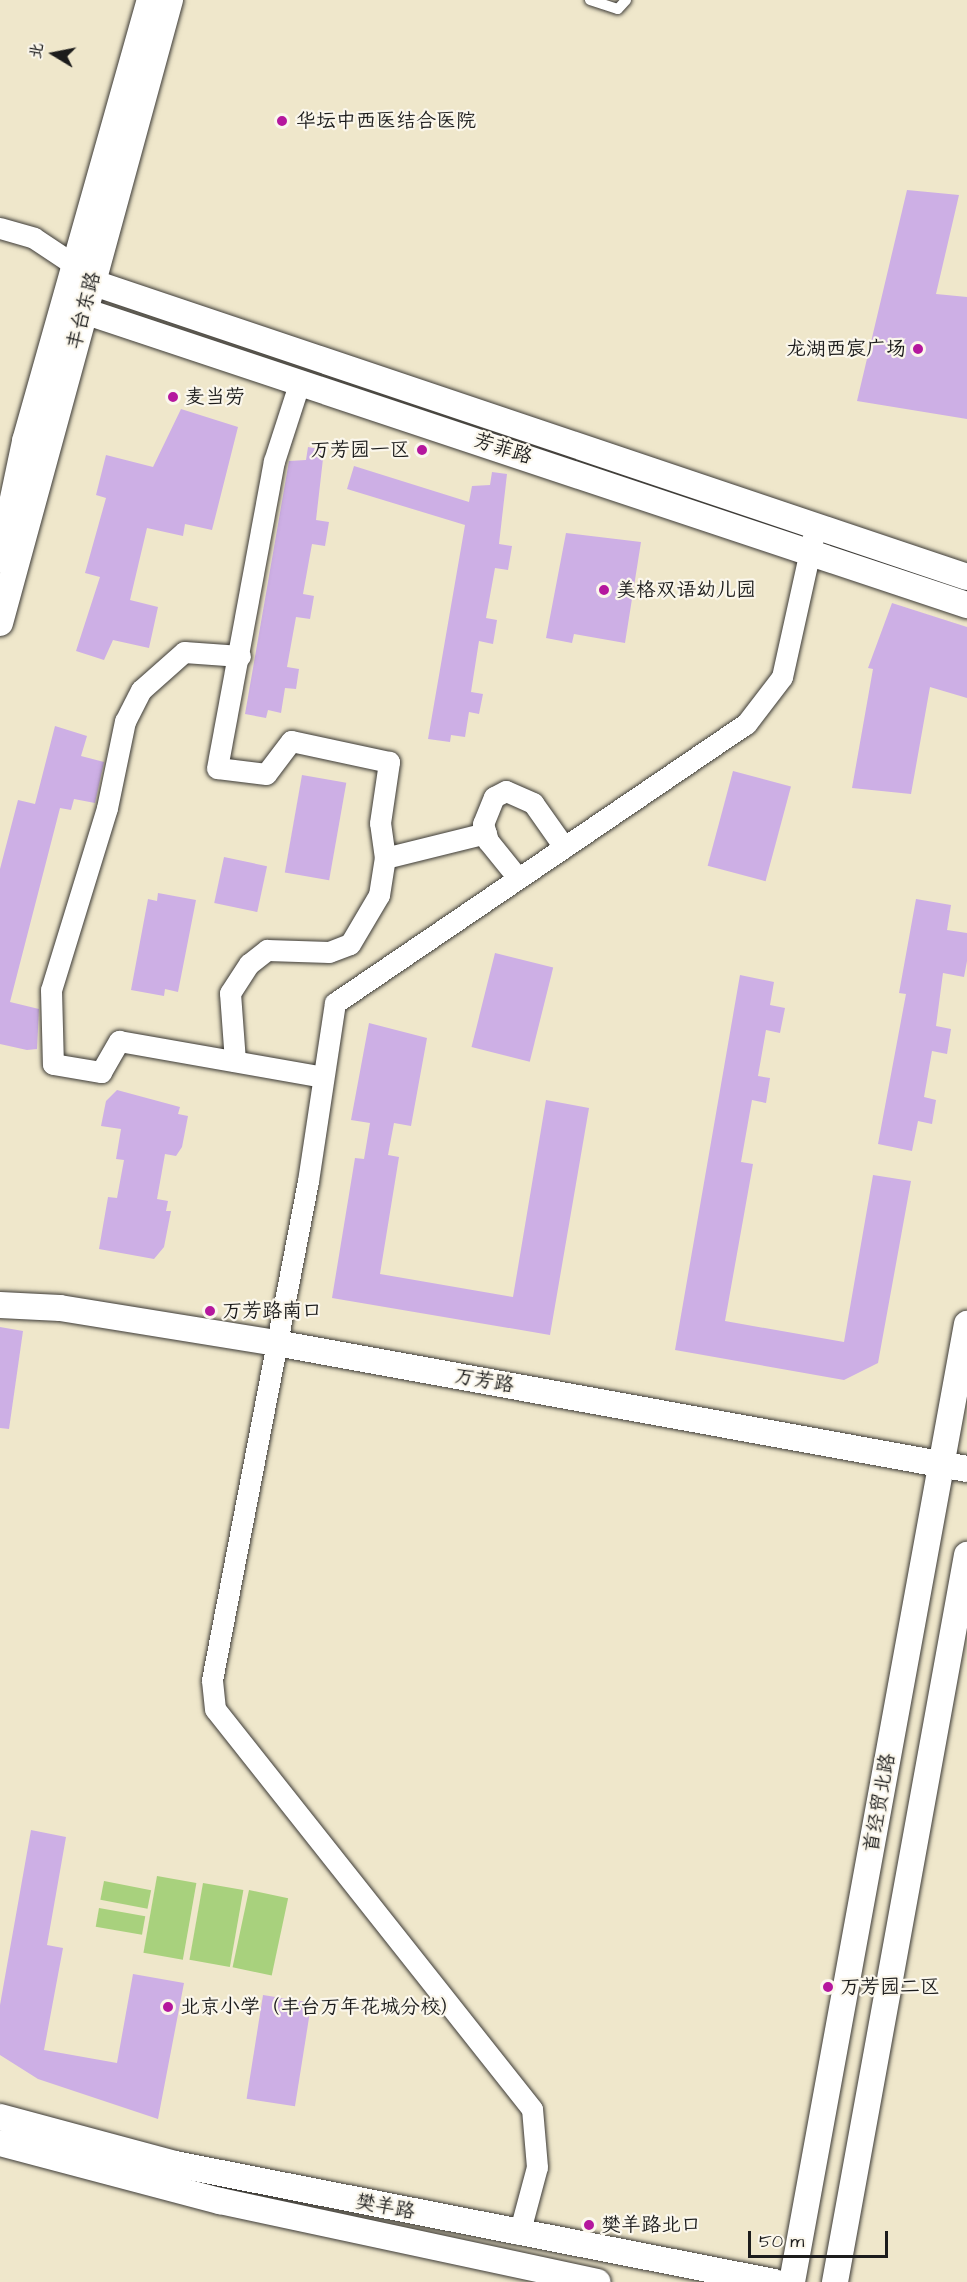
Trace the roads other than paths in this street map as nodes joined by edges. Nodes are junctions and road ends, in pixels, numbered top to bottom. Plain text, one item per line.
1 (150, 0) edge
2 (170, 0) edge
3 (590, 0) edge
4 (626, 0) edge
5 (0, 228) edge
6 (82, 273) junction
7 (84, 311) junction
8 (300, 381) junction
9 (813, 539) junction
10 (0, 560) edge
11 (967, 577) edge
12 (967, 605) edge
13 (0, 623) edge
14 (240, 656) junction
15 (486, 833) junction
16 (564, 847) junction
17 (385, 858) junction
18 (518, 878) junction
19 (235, 1061) junction
20 (323, 1077) junction
21 (0, 1305) edge
22 (967, 1324) edge
23 (276, 1343) junction
24 (955, 1467) edge
25 (967, 1555) edge
26 (0, 2117) edge
27 (0, 2143) edge
28 (519, 2234) junction
29 (597, 2282) edge
30 (774, 2282) edge
31 (792, 2282) edge
32 (836, 2282) edge

1 - 6 street, 丰台东路
2 - 6 street, 丰台东路
3 - 4 lane
5 - 6 street, 芳菲路
6 - 7 street, 丰台东路
6 - 9 street, 芳菲路
6 - 10 street, 丰台东路
7 - 8 street, 芳菲路
7 - 13 street, 丰台东路
8 - 9 street, 芳菲路
8 - 14 street
9 - 11 street, 芳菲路
9 - 12 street, 芳菲路
9 - 16 street
14 - 17 street
14 - 19 street
15 - 16 street
15 - 17 street
15 - 18 street
16 - 18 street
17 - 19 street
18 - 20 street
19 - 20 street
20 - 23 street
21 - 23 street, 万芳路
22 - 24 street, 首经贸北路
23 - 24 street, 万芳路
23 - 28 street
24 - 31 street, 首经贸北路
25 - 32 street, 首经贸北路
26 - 28 street, 樊羊路
27 - 29 street, 樊羊路
28 - 30 street, 樊羊路

